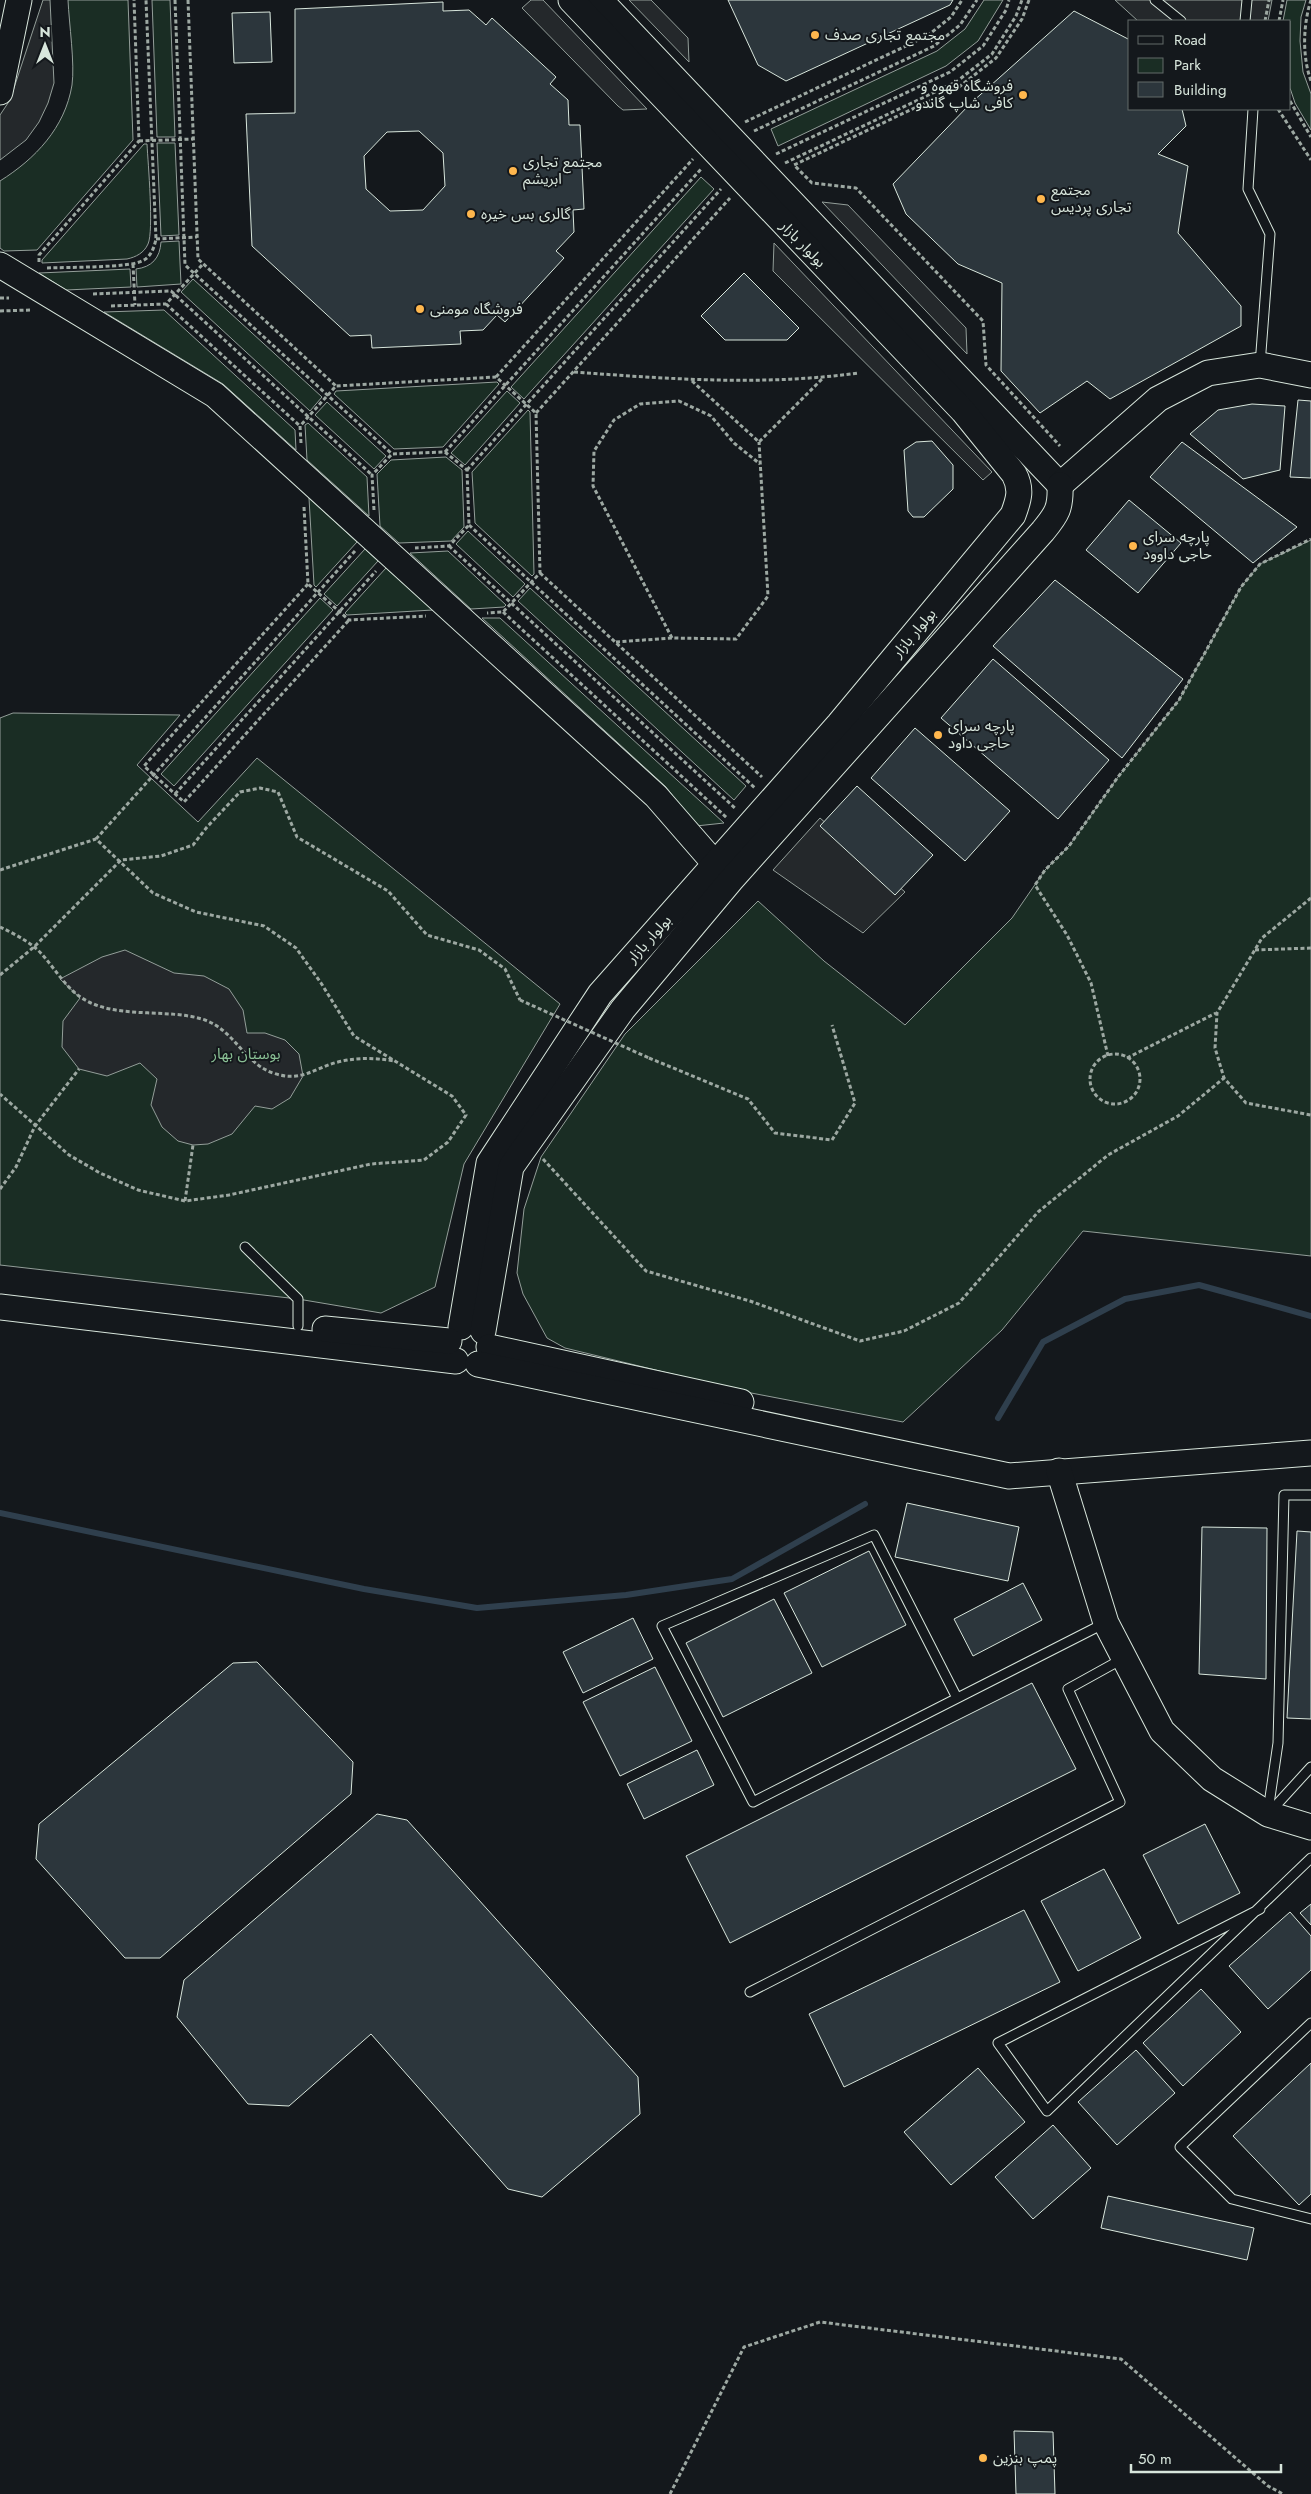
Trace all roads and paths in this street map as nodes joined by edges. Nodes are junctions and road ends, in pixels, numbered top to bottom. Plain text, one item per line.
1 (19, 0) edge
2 (134, 0) edge
3 (146, 0) edge
4 (175, 0) edge
5 (188, 0) edge
6 (571, 0) edge
7 (600, 0) edge
8 (962, 0) edge
9 (977, 0) edge
10 (1009, 0) edge
11 (1022, 0) edge
12 (1029, 0) edge
13 (1155, 0) edge
14 (1248, 0) edge
15 (1269, 0) edge
16 (1282, 0) edge
17 (1311, 0) edge
18 (1180, 20) edge
19 (1245, 20) edge
20 (1265, 20) edge
21 (1278, 20) edge
22 (1311, 81) edge
23 (0, 92) edge
24 (1291, 103) edge
25 (1253, 110) edge
26 (1279, 110) edge
27 (745, 122) dead end
28 (754, 131) dead end
29 (1311, 138) edge
30 (193, 139) junction
31 (152, 140) junction
32 (180, 140) junction
33 (139, 141) junction
34 (776, 154) dead end
35 (693, 158) dead end
36 (1311, 160) edge
37 (784, 163) dead end
38 (702, 167) dead end
39 (722, 188) dead end
40 (730, 197) dead end
41 (197, 237) junction
42 (184, 238) junction
43 (156, 239) junction
44 (39, 255) dead end
45 (133, 264) junction
46 (203, 264) junction
47 (0, 265) edge
48 (40, 268) dead end
49 (194, 273) junction
50 (134, 292) junction
51 (90, 294) dead end
52 (175, 294) junction
53 (166, 304) junction
54 (135, 305) junction
55 (109, 306) dead end
56 (39, 309) dead end
57 (0, 311) edge
58 (1260, 365) junction
59 (573, 372) junction
60 (858, 373) dead end
61 (1311, 375) edge
62 (496, 377) junction
63 (823, 378) junction
64 (998, 379) junction
65 (691, 381) junction
66 (994, 384) dead end
67 (336, 386) junction
68 (505, 386) junction
69 (328, 396) junction
70 (526, 405) junction
71 (536, 413) junction
72 (309, 417) junction
73 (300, 426) junction
74 (759, 442) junction
75 (1060, 446) dead end
76 (302, 449) dead end
77 (445, 452) junction
78 (392, 454) junction
79 (760, 464) junction
80 (467, 470) junction
81 (372, 475) junction
82 (1060, 485) junction
83 (304, 500) dead end
84 (374, 513) dead end
85 (469, 525) junction
86 (1311, 538) edge
87 (362, 544) dead end
88 (450, 546) junction
89 (412, 548) dead end
90 (377, 570) dead end
91 (540, 573) junction
92 (531, 582) junction
93 (308, 584) junction
94 (318, 593) junction
95 (512, 603) junction
96 (339, 612) junction
97 (503, 612) junction
98 (484, 613) dead end
99 (431, 616) dead end
100 (349, 620) junction
101 (672, 638) junction
102 (616, 642) junction
103 (154, 774) junction
104 (766, 780) dead end
105 (758, 790) dead end
106 (175, 794) junction
107 (742, 814) dead end
108 (733, 823) dead end
109 (96, 839) junction
110 (121, 860) junction
111 (716, 865) junction
112 (0, 870) edge
113 (1311, 898) edge
114 (0, 928) edge
115 (34, 947) junction
116 (1311, 948) edge
117 (1255, 950) junction
118 (0, 975) edge
119 (1217, 1013) junction
120 (832, 1025) dead end
121 (1108, 1056) junction
122 (1128, 1058) junction
123 (396, 1062) junction
124 (79, 1070) dead end
125 (1224, 1078) junction
126 (0, 1094) edge
127 (1311, 1115) edge
128 (35, 1126) junction
129 (193, 1145) dead end
130 (541, 1157) dead end
131 (0, 1189) edge
132 (185, 1201) junction
133 (245, 1246) dead end
134 (0, 1290) edge
135 (0, 1307) edge
136 (298, 1326) junction
137 (469, 1345) junction
138 (1311, 1453) edge
139 (1059, 1471) junction
140 (1311, 1495) edge
141 (1106, 1623) junction
142 (1124, 1658) junction
143 (957, 1698) junction
144 (1311, 1767) edge
145 (1268, 1814) junction
146 (1311, 1827) edge
147 (1311, 1858) edge
148 (1260, 1908) junction
149 (750, 1992) dead end
150 (1311, 2023) edge
151 (1311, 2219) edge
152 (670, 2494) edge
153 (1283, 2494) edge

1 - 23 street
2 - 33 path
3 - 31 path
4 - 32 path
5 - 30 path
6 - 111 street, بولوار بازار
7 - 82 street, بولوار بازار
8 - 27 path
9 - 28 path
10 - 34 path
11 - 37 path
12 - 64 path
13 - 18 lane
14 - 19 lane
15 - 20 path
16 - 21 path
17 - 22 path
24 - 29 path
25 - 58 lane
26 - 36 path
30 - 32 path
30 - 41 path
31 - 32 path
31 - 33 path
31 - 43 path
32 - 42 path
33 - 44 path
35 - 62 path
38 - 68 path
39 - 70 path
40 - 59 path
41 - 42 path
41 - 46 path
42 - 43 path
42 - 49 path
43 - 45 path
45 - 48 path
45 - 50 path
46 - 49 path
46 - 67 path
47 - 111 street
49 - 52 path
49 - 69 path
50 - 51 path
50 - 52 path
50 - 54 path
52 - 53 path
52 - 72 path
53 - 54 path
53 - 73 path
54 - 55 path
56 - 57 path
58 - 61 street
58 - 82 street
59 - 65 path
59 - 71 path
60 - 63 path
62 - 67 path
62 - 68 path
63 - 65 path
63 - 74 path
64 - 66 path
64 - 75 path
65 - 74 path
67 - 69 path
68 - 70 path
68 - 77 path
69 - 72 path
69 - 78 path
70 - 71 path
70 - 80 path
71 - 91 path
72 - 73 path
72 - 81 path
73 - 76 path
74 - 79 path
77 - 78 path
77 - 80 path
78 - 81 path
79 - 101 path
79 - 101 path
80 - 85 path
81 - 84 path
82 - 137 street
83 - 93 path
85 - 88 path
85 - 92 path
86 - 121 path
87 - 94 path
88 - 89 path
88 - 95 path
90 - 96 path
91 - 92 path
91 - 102 path
92 - 95 path
92 - 105 path
93 - 94 path
93 - 103 path
94 - 96 path
94 - 103 path
95 - 97 path
95 - 107 path
96 - 100 path
96 - 106 path
97 - 98 path
97 - 108 path
99 - 100 path
100 - 106 path
101 - 102 path
102 - 104 path
103 - 106 path
103 - 109 path
109 - 110 path
109 - 112 path
110 - 115 path
110 - 120 path, bridge
110 - 123 path
111 - 137 street, بولوار بازار
113 - 117 path
114 - 115 path
115 - 118 path
115 - 123 path
116 - 117 path
117 - 119 path
119 - 122 path
119 - 125 path
121 - 122 path
121 - 122 path
123 - 132 path
124 - 128 path
125 - 127 path
125 - 130 path
126 - 128 path
128 - 131 path
128 - 132 path
129 - 132 path
133 - 136 lane
134 - 136 street
135 - 137 street
136 - 137 street
137 - 139 street
138 - 139 street
139 - 141 street
140 - 145 lane
141 - 142 street
141 - 143 lane
142 - 145 street
142 - 149 lane
143 - 143 lane
144 - 145 lane
145 - 146 street
147 - 148 lane
148 - 148 lane
150 - 151 lane
152 - 153 path

